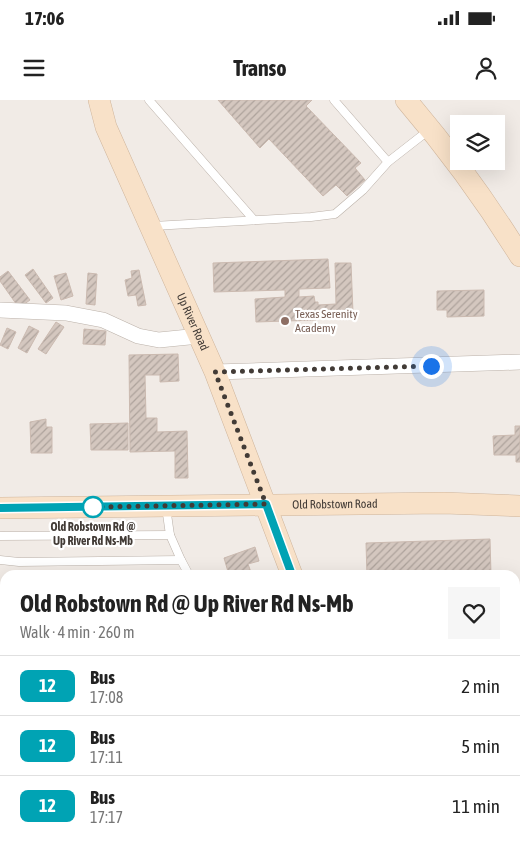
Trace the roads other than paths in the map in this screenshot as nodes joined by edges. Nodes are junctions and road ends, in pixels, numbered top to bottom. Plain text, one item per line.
1 (100, 100) edge
2 (149, 100) edge
3 (334, 100) edge
4 (406, 100) edge
5 (431, 129) junction
6 (388, 162) junction
7 (254, 220) junction
8 (150, 226) junction
9 (520, 256) edge
10 (0, 310) edge
11 (199, 336) junction
12 (520, 362) edge
13 (215, 372) junction
14 (266, 504) junction
15 (166, 506) junction
16 (520, 506) edge
17 (0, 508) edge
18 (170, 534) junction
19 (0, 536) edge
20 (0, 560) edge
21 (181, 560) junction
22 (186, 570) edge
23 (290, 570) edge

1 - 8 street, Up River Road
2 - 7 lane
3 - 6 lane
4 - 5 street
5 - 6 lane
5 - 9 street
6 - 7 lane
7 - 8 lane
8 - 11 street, Up River Road
10 - 11 street
11 - 13 street, Up River Road
12 - 13 street
13 - 14 street, Up River Road
14 - 15 street, Old Robstown Road
14 - 16 street, Old Robstown Road
14 - 23 street, Up River Road
15 - 17 street, Old Robstown Road
15 - 18 lane
18 - 19 lane
18 - 21 lane
20 - 21 lane
21 - 22 lane

